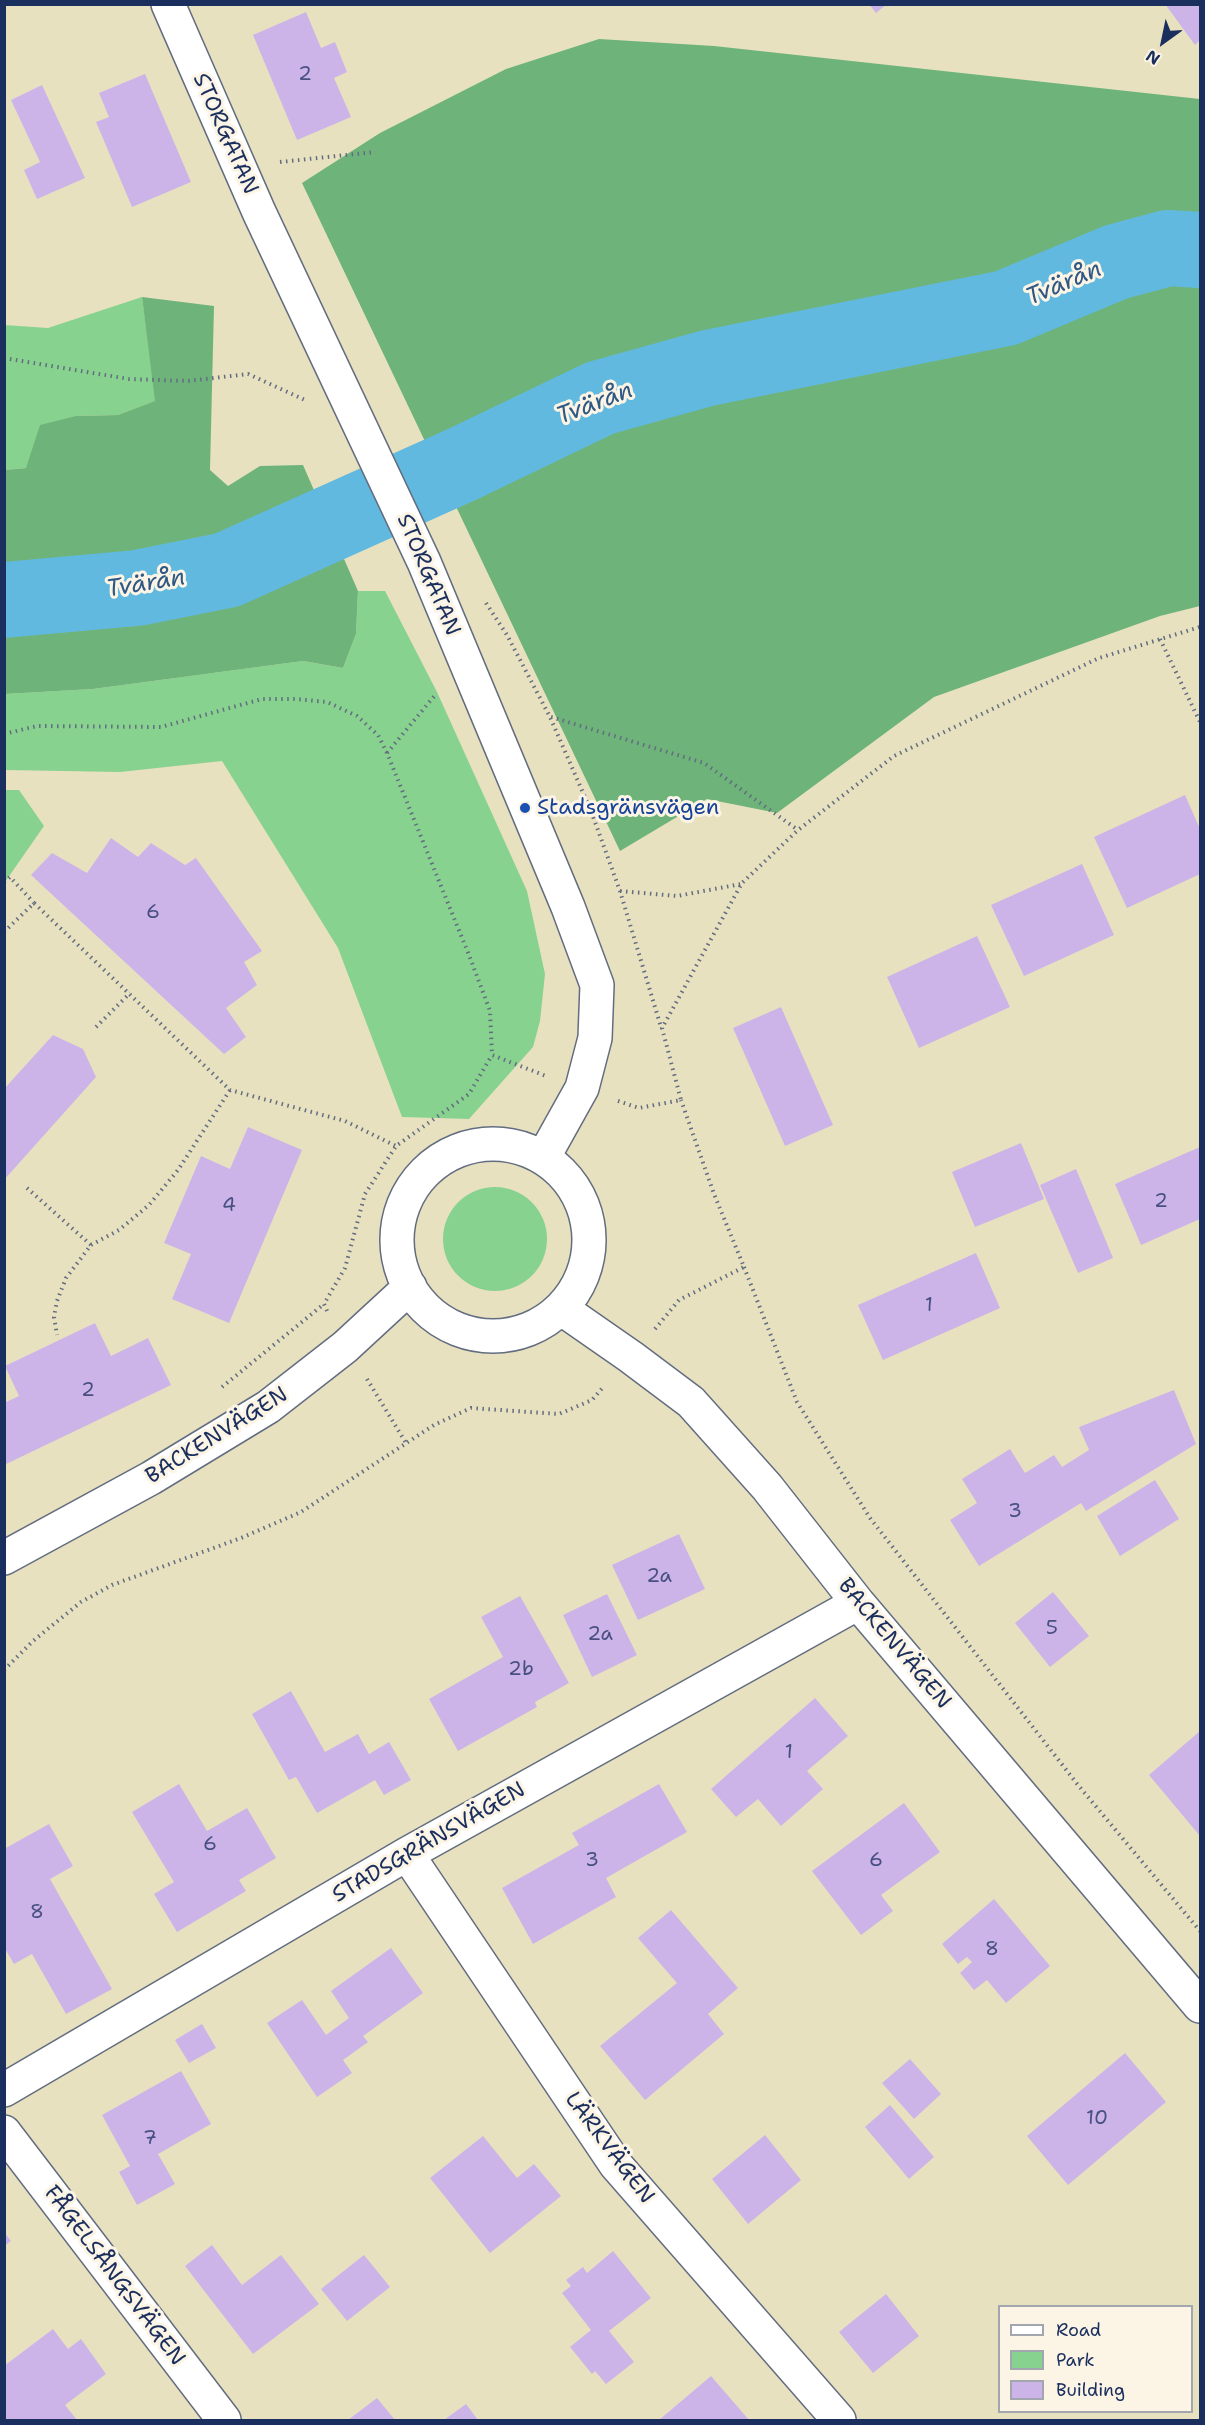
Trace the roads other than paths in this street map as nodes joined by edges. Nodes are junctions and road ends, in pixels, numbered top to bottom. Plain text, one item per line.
1 (168, 4) edge
2 (543, 1158) junction
3 (410, 1287) junction
4 (562, 1309) junction
5 (4, 1558) edge
6 (858, 1603) junction
7 (407, 1854) junction
8 (1200, 2006) edge
9 (4, 2090) edge
10 (4, 2132) edge
11 (224, 2421) edge
12 (839, 2421) edge

1 - 2 street, STORGATAN
2 - 3 street
2 - 4 street
3 - 4 street
3 - 5 street, BACKENVÄGEN
4 - 6 street, BACKENVÄGEN
6 - 7 street, STADSGRÄNSVÄGEN
6 - 8 street, BACKENVÄGEN
7 - 9 street, STADSGRÄNSVÄGEN
7 - 12 street, LÄRKVÄGEN
10 - 11 street, FÅGELSÅNGSVÄGEN

